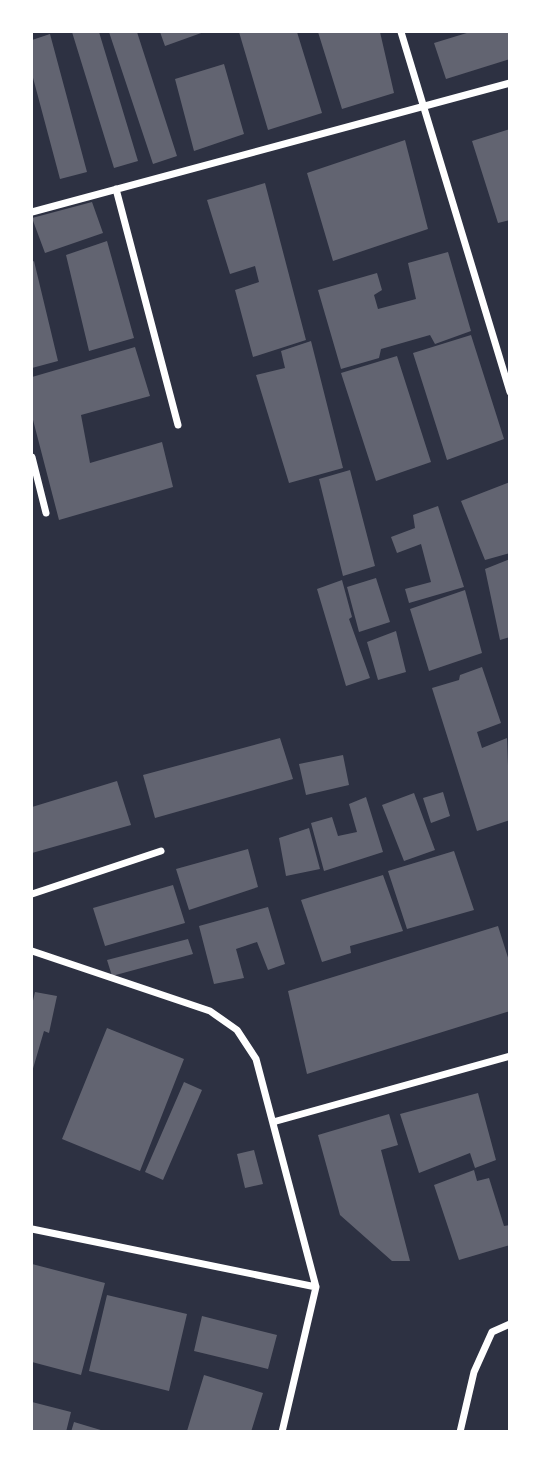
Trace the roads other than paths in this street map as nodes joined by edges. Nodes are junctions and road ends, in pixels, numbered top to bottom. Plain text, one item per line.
1 (401, 32) edge
2 (509, 83) edge
3 (423, 107) junction
4 (116, 189) junction
5 (32, 212) edge
6 (509, 392) edge
7 (178, 425) dead end
8 (32, 457) edge
9 (46, 513) dead end
10 (161, 851) dead end
11 (32, 894) edge
12 (32, 951) edge
13 (509, 1056) edge
14 (273, 1122) junction
15 (32, 1229) edge
16 (316, 1287) junction
17 (509, 1324) edge
18 (282, 1432) edge
19 (460, 1432) edge

1 - 3 street
2 - 3 street
3 - 4 street
3 - 6 street
4 - 5 street
4 - 7 street
8 - 9 street
10 - 11 street
12 - 14 street
13 - 14 street
14 - 16 street
15 - 16 street
16 - 18 street
17 - 19 street

